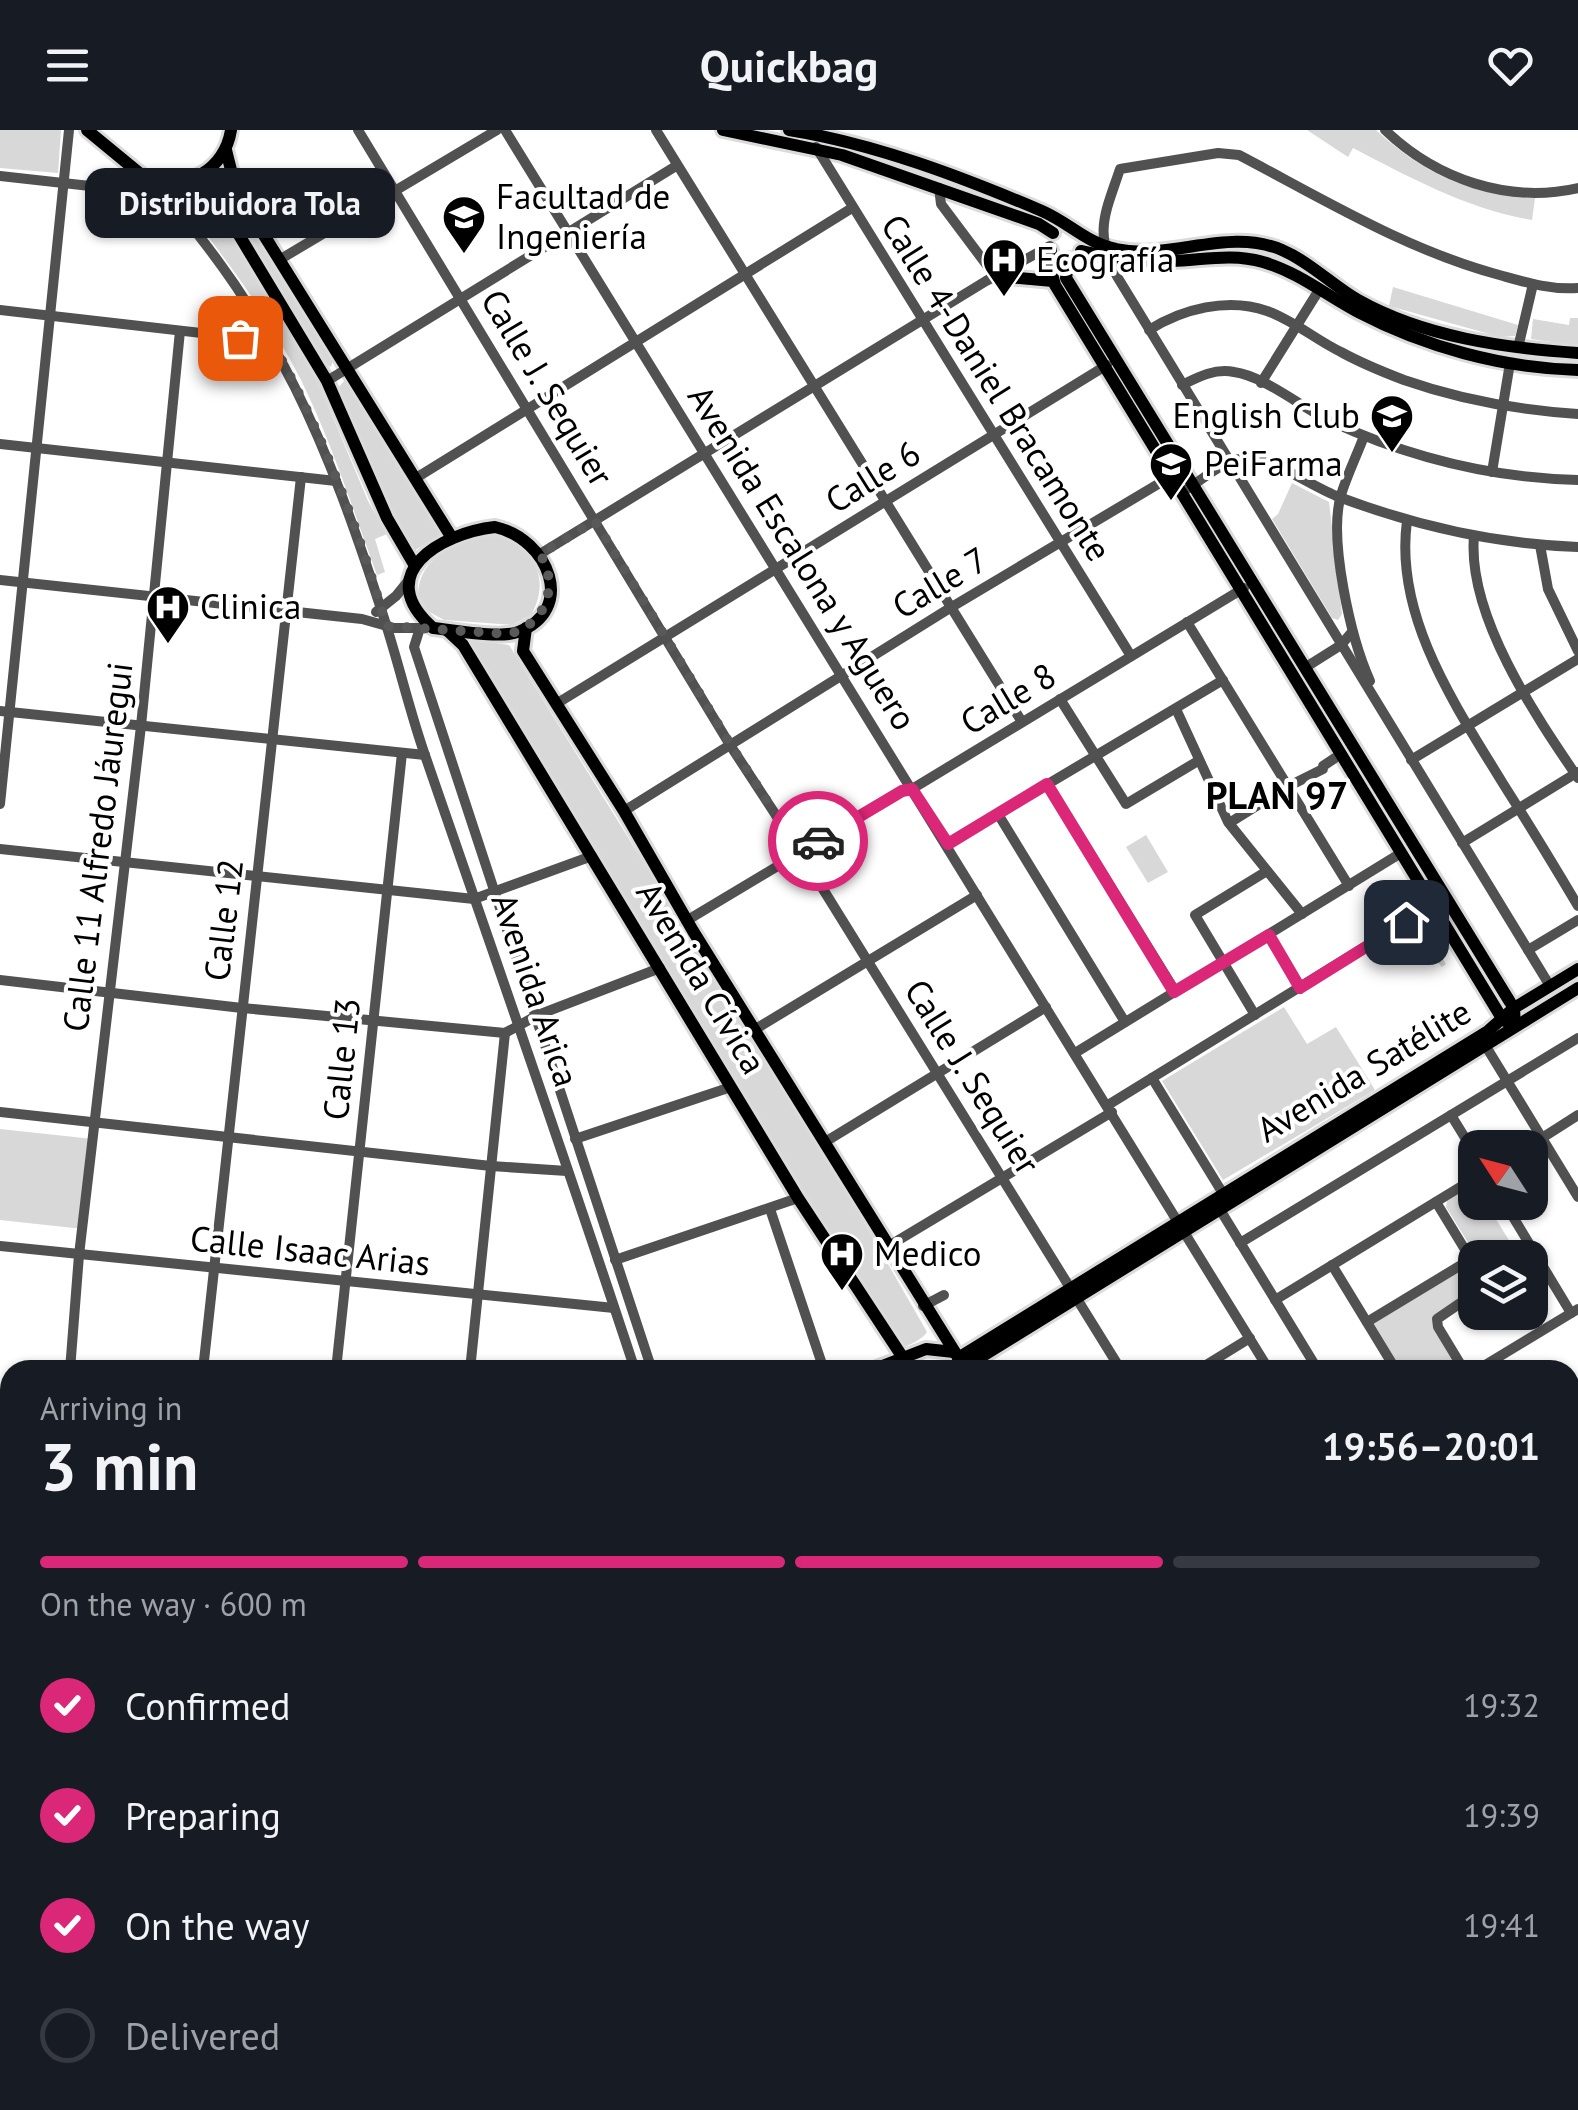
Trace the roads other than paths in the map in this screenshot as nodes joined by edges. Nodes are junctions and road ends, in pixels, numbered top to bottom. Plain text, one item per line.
1 (70, 130) edge
2 (87, 130) edge
3 (231, 130) edge
4 (358, 130) edge
5 (497, 130) edge
6 (505, 130) edge
7 (656, 130) edge
8 (723, 130) edge
9 (789, 130) edge
10 (1385, 130) edge
11 (816, 141) junction
12 (226, 150) junction
13 (676, 166) junction
14 (903, 167) junction
15 (143, 174) junction
16 (0, 176) edge
17 (185, 182) junction
18 (64, 183) junction
19 (939, 188) junction
20 (1578, 188) edge
21 (161, 191) junction
22 (393, 191) junction
23 (852, 208) junction
24 (1076, 231) junction
25 (568, 233) junction
26 (1052, 243) junction
27 (1108, 252) junction
28 (1074, 255) junction
29 (279, 260) junction
30 (743, 275) junction
31 (995, 276) junction
32 (1053, 281) junction
33 (1533, 284) junction
34 (1578, 288) edge
35 (1319, 290) junction
36 (461, 299) junction
37 (0, 310) edge
38 (51, 316) junction
39 (923, 321) junction
40 (1296, 326) junction
41 (180, 330) junction
42 (1149, 330) junction
43 (271, 341) junction
44 (635, 342) junction
45 (1518, 348) junction
46 (1578, 353) edge
47 (1110, 363) junction
48 (1510, 363) junction
49 (347, 369) junction
50 (1578, 370) edge
51 (327, 381) junction
52 (1261, 383) junction
53 (1182, 385) junction
54 (813, 388) junction
55 (1503, 406) junction
56 (527, 409) junction
57 (1578, 414) edge
58 (993, 435) junction
59 (1364, 436) junction
60 (0, 444) edge
61 (38, 448) junction
62 (706, 454) junction
63 (168, 462) junction
64 (1229, 462) junction
65 (1184, 469) junction
66 (1492, 472) junction
67 (1171, 476) junction
68 (301, 477) junction
69 (416, 478) junction
70 (336, 480) junction
71 (1578, 480) edge
72 (1194, 485) junction
73 (1180, 492) junction
74 (1340, 498) junction
75 (884, 502) junction
76 (1407, 520) junction
77 (595, 521) junction
78 (1474, 536) junction
79 (452, 538) junction
80 (1062, 544) junction
81 (1540, 545) junction
82 (1578, 547) edge
83 (540, 554) junction
84 (415, 566) junction
85 (776, 568) junction
86 (0, 580) edge
87 (409, 580) junction
88 (24, 582) junction
89 (1253, 582) junction
90 (1240, 590) junction
91 (154, 597) junction
92 (950, 608) junction
93 (381, 609) junction
94 (286, 611) junction
95 (362, 619) junction
96 (1186, 622) junction
97 (386, 626) junction
98 (526, 628) junction
99 (433, 629) junction
100 (1352, 632) junction
101 (666, 636) junction
102 (1341, 645) junction
103 (1578, 655) edge
104 (1130, 656) junction
105 (1306, 667) junction
106 (840, 676) junction
107 (1223, 680) junction
108 (1525, 692) junction
109 (1060, 699) junction
110 (556, 704) junction
111 (1176, 709) junction
112 (5, 711) edge
113 (1388, 721) junction
114 (1022, 722) junction
115 (141, 726) junction
116 (1468, 726) junction
117 (273, 740) junction
118 (730, 744) junction
119 (402, 753) junction
120 (1343, 753) junction
121 (425, 756) junction
122 (1096, 757) junction
123 (1411, 760) junction
124 (1198, 761) junction
125 (1577, 775) edge
126 (1047, 784) junction
127 (912, 789) junction
128 (0, 804) edge
129 (1519, 808) junction
130 (624, 811) junction
131 (998, 814) junction
132 (1234, 820) dead end
133 (1462, 843) junction
134 (948, 844) junction
135 (1414, 846) junction
136 (0, 849) edge
137 (800, 852) junction
138 (1401, 854) junction
139 (592, 856) junction
140 (125, 862) junction
141 (1267, 871) junction
142 (258, 874) junction
143 (1349, 886) junction
144 (495, 890) junction
145 (387, 892) junction
146 (977, 895) junction
147 (474, 898) junction
148 (1440, 901) junction
149 (1578, 906) edge
150 (1302, 914) junction
151 (1578, 920) edge
152 (686, 921) junction
153 (1269, 935) junction
154 (1528, 950) junction
155 (866, 961) junction
156 (1223, 962) junction
157 (660, 968) junction
158 (1578, 969) edge
159 (0, 980) edge
160 (1550, 986) junction
161 (1300, 988) junction
162 (1578, 988) edge
163 (1174, 992) junction
164 (110, 994) junction
165 (1558, 1000) junction
166 (1046, 1007) junction
167 (242, 1008) junction
168 (1514, 1008) junction
169 (538, 1015) junction
170 (1255, 1015) junction
171 (373, 1022) junction
172 (1125, 1022) junction
173 (1509, 1023) junction
174 (519, 1026) junction
175 (754, 1030) junction
176 (505, 1033) junction
177 (1578, 1038) edge
178 (1482, 1041) junction
179 (1075, 1053) junction
180 (937, 1073) junction
181 (1152, 1078) junction
182 (1507, 1081) junction
183 (731, 1087) junction
184 (1110, 1109) junction
185 (0, 1112) edge
186 (1451, 1115) junction
187 (1578, 1115) edge
188 (94, 1122) junction
189 (1460, 1130) edge
190 (1537, 1130) edge
191 (1548, 1134) edge
192 (227, 1138) junction
193 (576, 1140) junction
194 (825, 1142) junction
195 (1548, 1148) edge
196 (360, 1151) junction
197 (491, 1166) junction
198 (566, 1171) junction
199 (1003, 1178) junction
200 (1458, 1188) edge
201 (1578, 1196) edge
202 (798, 1198) junction
203 (1218, 1199) junction
204 (1436, 1202) junction
205 (770, 1209) junction
206 (1180, 1225) junction
207 (1459, 1240) edge
208 (1240, 1243) junction
209 (0, 1246) edge
210 (887, 1246) junction
211 (79, 1254) junction
212 (614, 1260) junction
213 (1332, 1265) junction
214 (214, 1269) junction
215 (1458, 1270) edge
216 (1548, 1277) edge
217 (345, 1282) junction
218 (1072, 1292) junction
219 (944, 1295) dead end
220 (478, 1296) junction
221 (1275, 1300) junction
222 (1458, 1305) edge
223 (924, 1306) junction
224 (614, 1308) junction
225 (1575, 1311) edge
226 (1367, 1322) junction
227 (1250, 1338) junction
228 (71, 1360) edge
229 (204, 1360) edge
230 (337, 1360) edge
231 (471, 1360) edge
232 (631, 1360) edge
233 (649, 1360) edge
234 (821, 1360) edge
235 (903, 1360) edge
236 (911, 1360) edge
237 (953, 1360) edge
238 (958, 1360) edge
239 (965, 1360) edge
240 (1115, 1360) edge
241 (1214, 1360) edge
242 (1263, 1360) edge
243 (1312, 1360) edge
244 (1390, 1360) edge
245 (1458, 1360) edge
246 (1494, 1360) edge

1 - 18 street
2 - 15 main road
3 - 12 main road
4 - 22 street, Calle J. Sequier
5 - 22 street
6 - 25 street, Avenida Escalona y Aguero
7 - 13 street
8 - 11 main road
9 - 11 main road
10 - 20 street
11 - 14 main road
11 - 23 street, Calle 4-Daniel Bracamonte
12 - 17 main road
12 - 29 main road
13 - 25 street
13 - 30 street
14 - 19 main road
14 - 24 main road
15 - 17 main road
15 - 21 main road
16 - 18 street
17 - 21 street
18 - 21 street
18 - 38 street
19 - 26 main road
19 - 31 street
21 - 43 street, Avenida Arica
21 - 51 main road
22 - 29 street
22 - 36 street, Calle J. Sequier
23 - 30 street
23 - 39 street, Calle 4-Daniel Bracamonte
24 - 26 main road
24 - 27 main road
24 - 28 main road
25 - 36 street
25 - 44 street, Avenida Escalona y Aguero
26 - 28 main road
26 - 31 street
26 - 32 main road
27 - 28 main road
27 - 33 street
27 - 35 main road
27 - 42 street
27 - 45 main road
28 - 47 main road
29 - 49 main road
30 - 44 street
30 - 54 street
31 - 32 main road
31 - 39 street
32 - 47 main road
33 - 34 street
33 - 45 street
35 - 40 street
35 - 48 main road
36 - 49 street
36 - 56 street, Calle J. Sequier
37 - 38 street
38 - 41 street
38 - 61 street
39 - 54 street
39 - 58 street, Calle 4-Daniel Bracamonte
40 - 42 street
40 - 52 street
40 - 55 street
41 - 43 street
41 - 63 street, Calle 11 Alfredo Jáuregui
42 - 53 street
43 - 70 street, Avenida Arica
44 - 56 street
44 - 62 street, Avenida Escalona y Aguero
45 - 46 main road
45 - 48 main road
47 - 58 street, Calle 6
47 - 65 main road
47 - 67 main road
48 - 50 main road
48 - 55 street
49 - 51 street
49 - 69 main road
51 - 84 main road
52 - 53 street
52 - 59 street
53 - 64 street
54 - 62 street
54 - 75 street
55 - 57 street
55 - 66 street
56 - 69 street
56 - 77 street, Calle J. Sequier
58 - 75 street, Calle 6
58 - 80 street, Calle 4-Daniel Bracamonte
59 - 66 street
59 - 74 street
60 - 61 street
61 - 63 street
61 - 88 street
62 - 77 street
62 - 85 street, Avenida Escalona y Aguero
63 - 68 street
63 - 91 street, Calle 11 Alfredo Jáuregui
64 - 72 street
64 - 74 street
64 - 102 street
65 - 67 street, Calle 7
65 - 72 main road
66 - 71 street
67 - 73 main road
67 - 80 street, Calle 7
68 - 70 street
68 - 94 street, Calle 12
69 - 79 main road
70 - 93 street, Avenida Arica
72 - 73 street
72 - 89 main road
73 - 90 main road
74 - 76 street
74 - 100 street
75 - 85 street, Calle 6
75 - 92 street
76 - 78 street
76 - 116 street
77 - 83 street
77 - 101 street, Calle J. Sequier
78 - 81 street
78 - 108 street
79 - 83 main road
79 - 84 main road
80 - 92 street, Calle 7
80 - 104 street, Calle 4-Daniel Bracamonte
81 - 82 street
81 - 103 street
83 - 98 main road
84 - 87 main road
85 - 101 street, Calle 6
85 - 106 street, Avenida Escalona y Aguero
86 - 88 street
87 - 93 street
87 - 99 main road
88 - 91 street
88 - 112 street
89 - 90 street, Calle 8
89 - 105 main road
90 - 96 street, Calle 8
90 - 120 main road
91 - 94 street
91 - 115 street, Calle 11 Alfredo Jáuregui
92 - 106 street, Calle 7
92 - 114 street
93 - 95 street
93 - 97 street, Avenida Arica
94 - 95 street
94 - 117 street, Calle 12
95 - 97 street
96 - 104 street, Calle 8
96 - 107 street
97 - 99 street
97 - 121 street, Avenida Arica
98 - 99 main road
98 - 110 main road, Avenida Cívica
99 - 139 main road, Avenida Cívica
99 - 144 street, Avenida Arica
100 - 102 street
100 - 113 street
101 - 110 street, Calle 6
101 - 118 street, Calle J. Sequier
102 - 105 street
102 - 113 street
103 - 108 street
104 - 109 street, Calle 8
105 - 120 main road
106 - 118 street, Calle 7
106 - 127 street, Avenida Escalona y Aguero
107 - 111 street
107 - 143 street
108 - 116 street
108 - 125 street
109 - 114 street, Calle 8
109 - 122 street
110 - 130 main road, Avenida Cívica
111 - 122 street
111 - 124 street
112 - 115 street
112 - 128 street
113 - 123 street
114 - 127 street, Calle 8
115 - 117 street
115 - 140 street, Calle 11 Alfredo Jáuregui
116 - 123 street
116 - 129 street
117 - 119 street
117 - 142 street, Calle 12
118 - 130 street, Calle 7
118 - 137 street, Calle J. Sequier
119 - 121 street
119 - 145 street, Calle 13
120 - 132 street
120 - 135 main road
120 - 138 main road
121 - 147 street, Avenida Arica
122 - 124 street
122 - 126 street
123 - 133 street
124 - 141 street
125 - 129 street
126 - 131 street
126 - 163 street
127 - 134 street, Avenida Escalona y Aguero
127 - 137 street, Calle 8
129 - 133 street
129 - 149 street
130 - 152 main road, Avenida Cívica
131 - 134 street
131 - 172 street
133 - 154 street
134 - 146 street, Avenida Escalona y Aguero
135 - 138 main road
135 - 148 main road
136 - 140 street
137 - 152 street, Calle 8
137 - 155 street, Calle J. Sequier
138 - 143 street
138 - 148 main road
139 - 144 street
139 - 157 main road, Avenida Cívica
140 - 142 street
140 - 164 street, Calle 11 Alfredo Jáuregui
141 - 150 street
141 - 156 street
142 - 145 street
142 - 167 street, Calle 12
143 - 150 street
144 - 147 street
144 - 169 street, Avenida Arica
145 - 147 street
145 - 171 street, Calle 13
146 - 155 street
146 - 166 street, Avenida Escalona y Aguero
147 - 174 street, Avenida Arica
148 - 161 street
148 - 168 main road
148 - 173 main road
150 - 153 street
151 - 154 street
152 - 175 main road, Avenida Cívica
153 - 156 street
153 - 161 street
154 - 160 street
155 - 175 street
155 - 180 street, Calle J. Sequier
156 - 163 street
156 - 170 street
157 - 169 street
157 - 183 main road, Avenida Cívica
158 - 160 main road, Avenida Satélite
159 - 164 street
160 - 165 main road
160 - 168 main road, Avenida Satélite
161 - 170 street
162 - 165 main road, Avenida Satélite
163 - 172 street
164 - 167 street
164 - 188 street, Calle 11 Alfredo Jáuregui
165 - 173 main road, Avenida Satélite
166 - 179 street, Avenida Escalona y Aguero
166 - 180 street
167 - 171 street
167 - 192 street, Calle 12
168 - 173 main road
169 - 174 street
169 - 193 street, Avenida Arica
170 - 181 street
171 - 176 street
171 - 196 street, Calle 13
172 - 179 street
173 - 178 main road, Avenida Satélite
174 - 176 street
174 - 198 street, Avenida Arica
175 - 194 main road, Avenida Cívica
176 - 197 street
177 - 182 street
178 - 182 street
178 - 203 main road, Avenida Satélite
179 - 184 street, Avenida Escalona y Aguero
180 - 194 street
180 - 199 street, Calle J. Sequier
181 - 184 street
181 - 203 street
182 - 186 street
182 - 190 street
183 - 193 street
183 - 202 main road, Avenida Cívica
184 - 199 street
184 - 206 street, Avenida Escalona y Aguero
185 - 188 street
186 - 189 street
186 - 208 street
187 - 191 street
188 - 192 street
188 - 211 street, Calle 11 Alfredo Jáuregui
192 - 196 street
192 - 214 street, Calle 12
193 - 212 street, Avenida Arica
194 - 210 main road, Avenida Cívica
195 - 201 street
196 - 197 street
196 - 217 street, Calle 13
197 - 198 street
197 - 220 street
198 - 224 street, Avenida Arica
199 - 210 street
199 - 218 street, Calle J. Sequier
200 - 204 street
202 - 205 street
202 - 235 main road, Avenida Cívica
203 - 206 main road, Avenida Satélite
203 - 208 street
204 - 207 street
204 - 213 street
205 - 212 street
205 - 234 street
206 - 218 main road, Avenida Satélite
206 - 227 street, Avenida Escalona y Aguero
208 - 221 street
209 - 211 street, Calle Isaac Arias
210 - 223 main road, Avenida Cívica
211 - 214 street, Calle Isaac Arias
211 - 228 street, Calle 11 Alfredo Jáuregui
212 - 233 street, Avenida Arica
213 - 221 street
213 - 226 street
214 - 217 street, Calle Isaac Arias
214 - 229 street, Calle 12
215 - 226 street
216 - 225 street
217 - 220 street, Calle Isaac Arias
217 - 230 street, Calle 13
218 - 239 main road, Avenida Satélite
218 - 240 street, Calle J. Sequier
219 - 223 street
220 - 224 street, Calle Isaac Arias
220 - 231 street
221 - 243 street
222 - 245 street
223 - 238 main road, Avenida Cívica
224 - 232 street, Avenida Arica
225 - 246 street
226 - 244 street
227 - 241 street
227 - 242 street, Avenida Escalona y Aguero
236 - 237 main road

